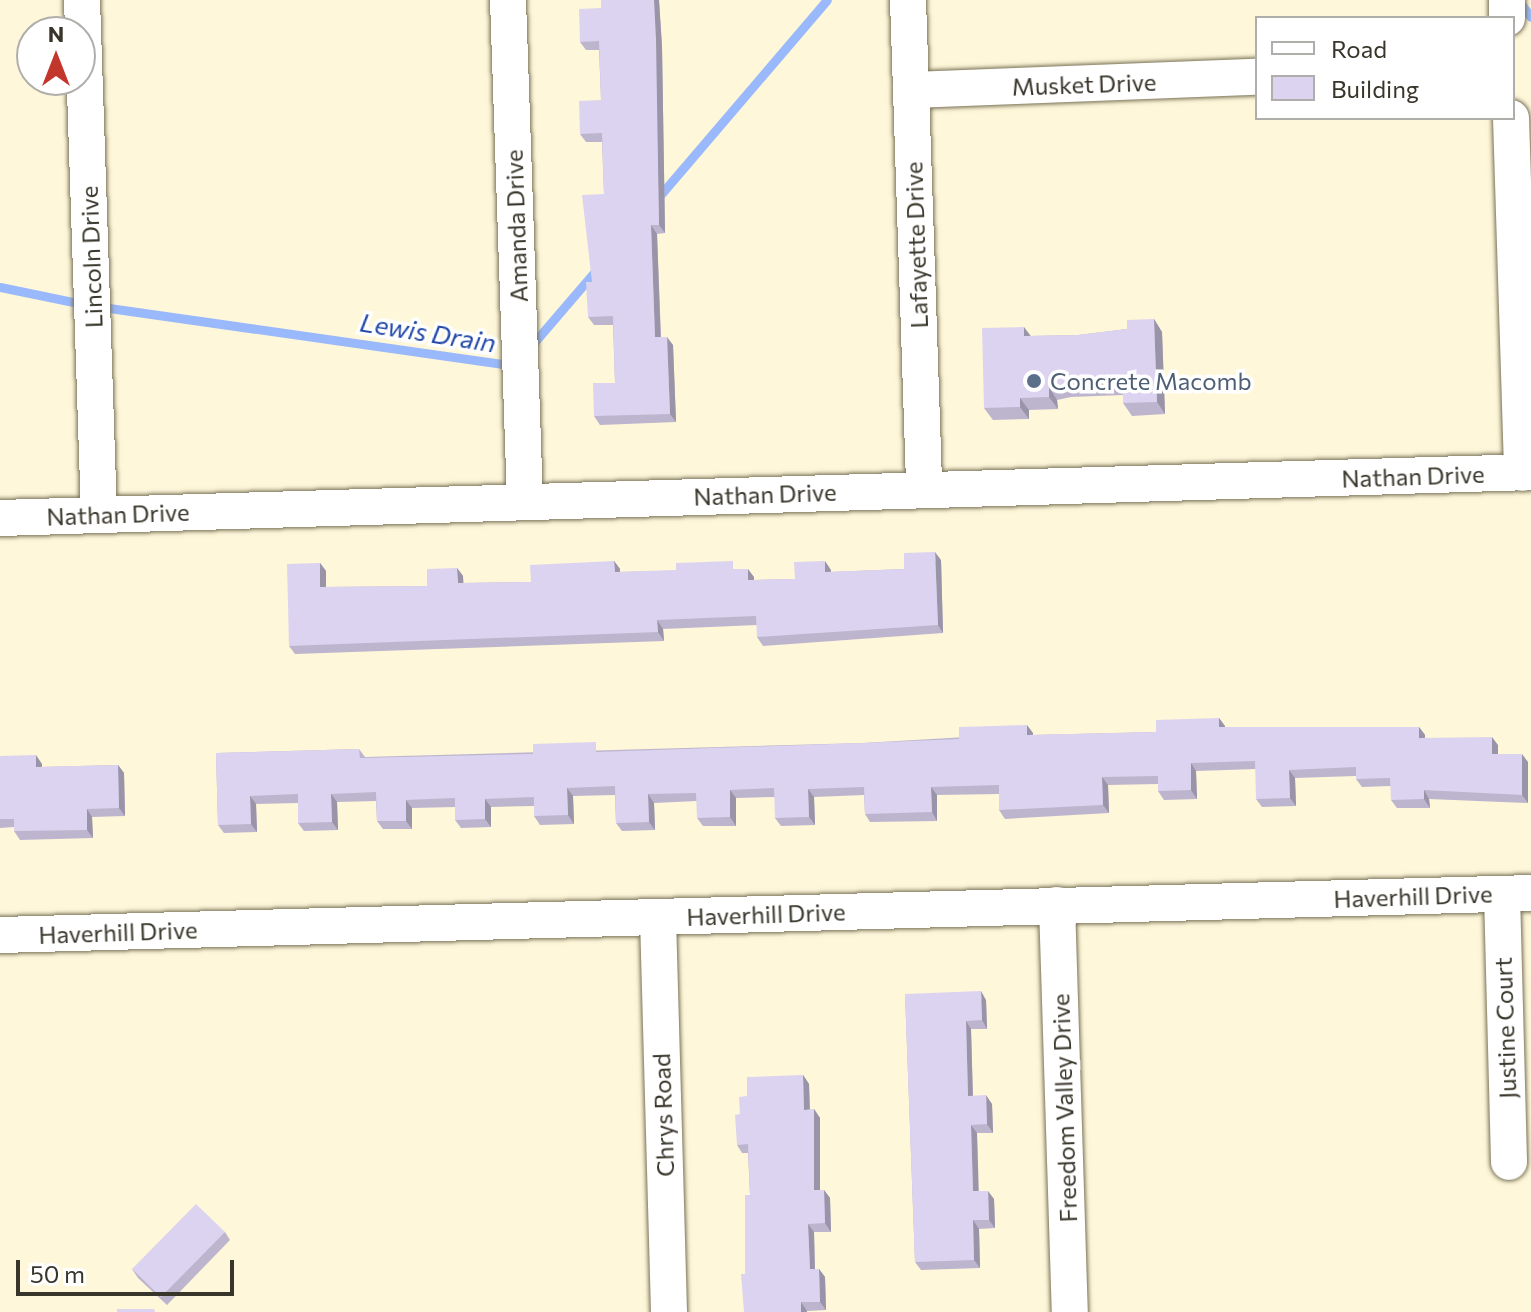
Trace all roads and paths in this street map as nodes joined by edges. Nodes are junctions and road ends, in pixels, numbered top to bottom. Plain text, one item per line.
1 (82, 0) edge
2 (508, 0) edge
3 (908, 0) edge
4 (1255, 77) edge
5 (911, 90) junction
6 (1511, 120) edge
7 (1526, 473) edge
8 (924, 489) junction
9 (525, 501) junction
10 (99, 514) junction
11 (0, 518) edge
12 (1516, 893) edge
13 (1057, 905) junction
14 (658, 918) junction
15 (0, 935) edge
16 (1509, 1162) dead end
17 (669, 1312) edge
18 (1070, 1312) edge

1 - 10 street, Lincoln Drive
2 - 9 street, Amanda Drive
3 - 5 street, Lafayette Drive
4 - 5 street, Musket Drive
5 - 8 street, Lafayette Drive
6 - 7 street
7 - 8 street, Nathan Drive
8 - 9 street, Nathan Drive
9 - 10 street, Nathan Drive
10 - 11 street, Nathan Drive
12 - 13 street, Haverhill Drive
12 - 16 street, Justine Court
13 - 14 street, Haverhill Drive
13 - 18 street, Freedom Valley Drive
14 - 15 street, Haverhill Drive
14 - 17 street, Chrys Road

